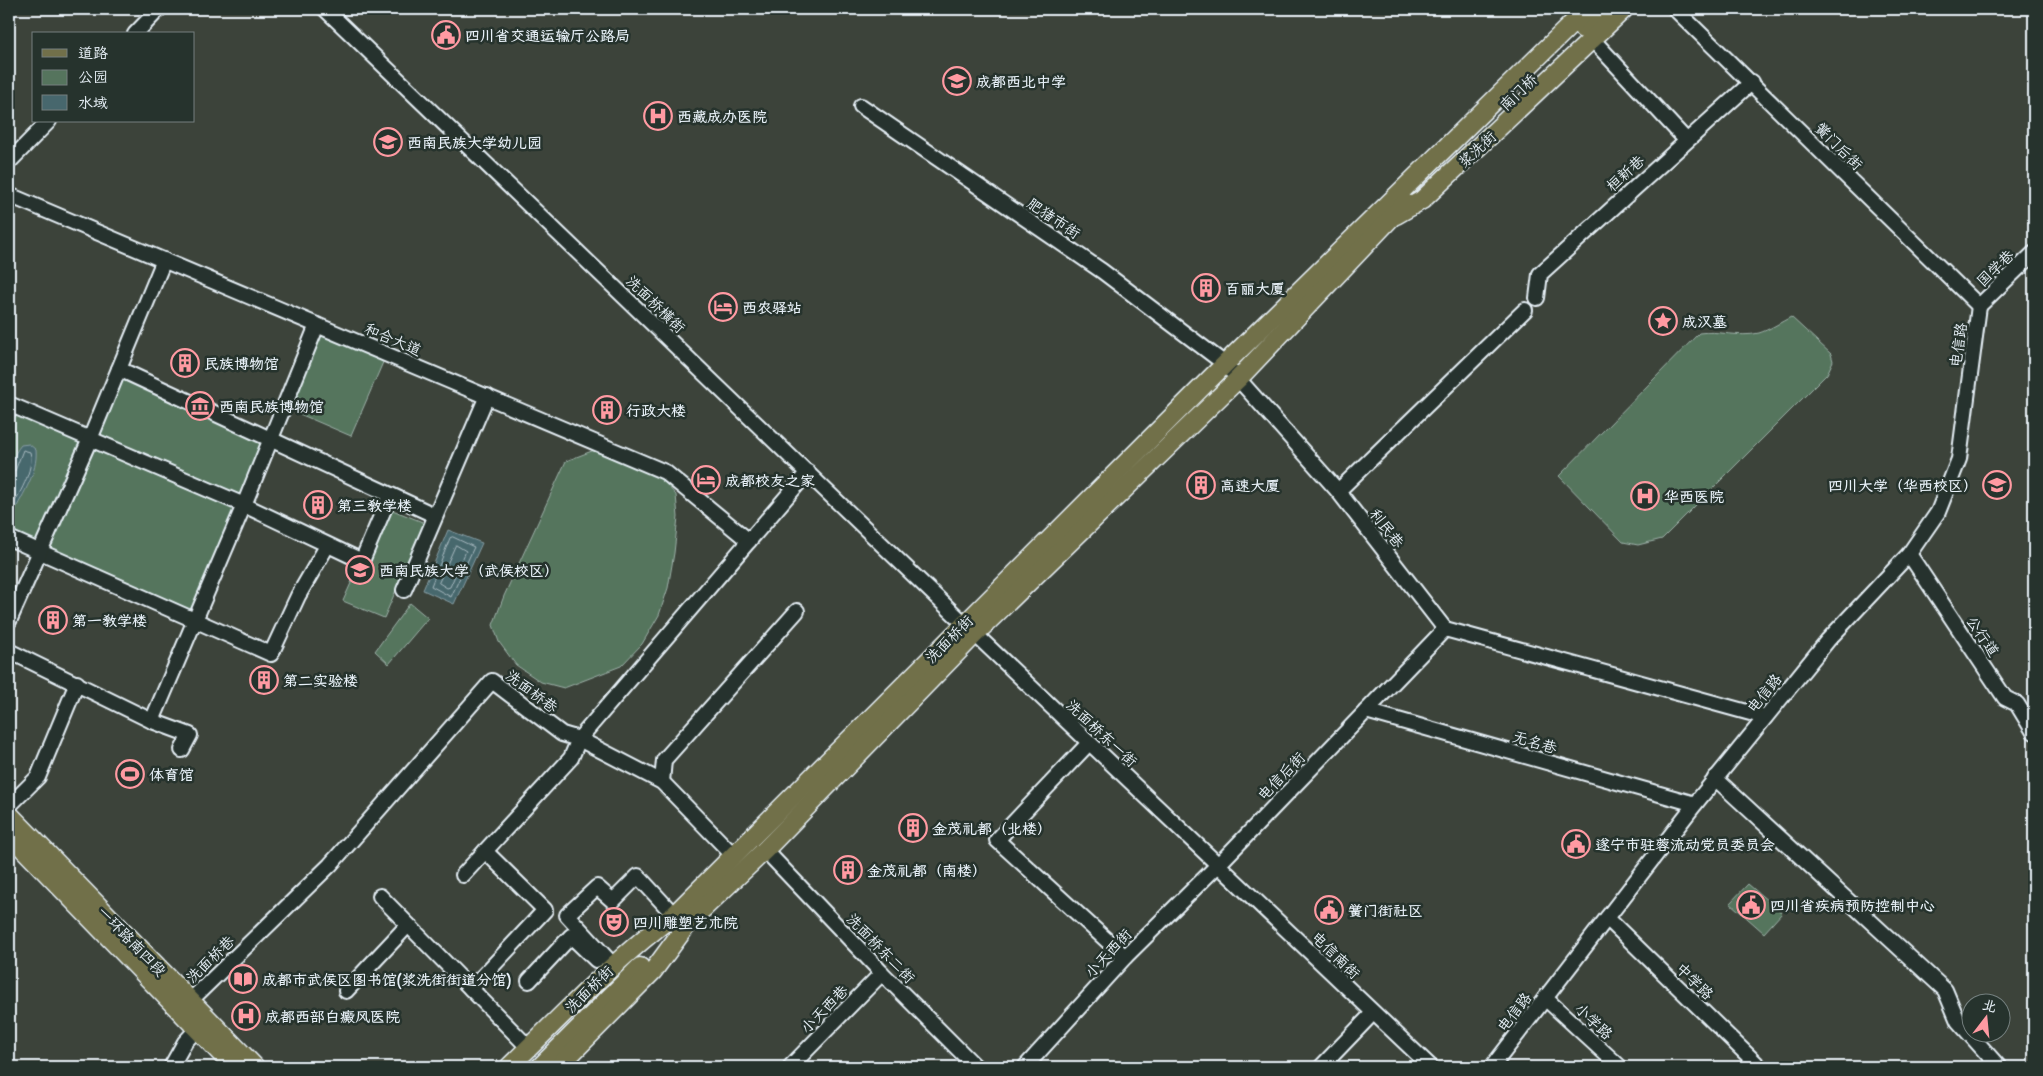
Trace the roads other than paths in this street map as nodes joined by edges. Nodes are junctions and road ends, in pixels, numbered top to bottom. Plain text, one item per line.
1 (159, 9) edge
2 (324, 9) edge
3 (1570, 9) edge
4 (1588, 9) edge
5 (1604, 9) edge
6 (1624, 9) edge
7 (1675, 9) edge
8 (137, 32) edge
9 (1592, 39) junction
10 (1752, 82) junction
11 (861, 106) dead end
12 (48, 122) edge
13 (1686, 140) junction
14 (12, 153) edge
15 (1428, 173) junction
16 (9, 195) edge
17 (1383, 216) junction
18 (2034, 252) edge
19 (164, 260) junction
20 (1537, 298) dead end
21 (1980, 306) junction
22 (1525, 310) dead end
23 (317, 325) junction
24 (1225, 364) junction
25 (119, 369) junction
26 (1239, 378) junction
27 (487, 396) junction
28 (10, 409) edge
29 (90, 439) junction
30 (271, 440) junction
31 (808, 472) junction
32 (1338, 491) junction
33 (390, 495) junction
34 (244, 506) junction
35 (434, 515) junction
36 (9, 538) edge
37 (749, 541) junction
38 (327, 546) junction
39 (40, 552) junction
40 (1909, 554) junction
41 (404, 590) dead end
42 (797, 611) dead end
43 (193, 621) junction
44 (9, 622) edge
45 (971, 629) junction
46 (1445, 629) junction
47 (9, 651) edge
48 (77, 683) junction
49 (1366, 711) junction
50 (1765, 717) junction
51 (152, 721) junction
52 (2034, 732) edge
53 (578, 739) junction
54 (1089, 743) junction
55 (182, 750) dead end
56 (1716, 778) junction
57 (662, 782) junction
58 (1695, 804) junction
59 (9, 806) edge
60 (9, 814) edge
61 (9, 834) edge
62 (765, 850) junction
63 (485, 851) junction
64 (733, 855) junction
65 (1219, 864) junction
66 (463, 875) dead end
67 (380, 896) dead end
68 (681, 918) junction
69 (1607, 918) junction
70 (408, 925) junction
71 (1125, 957) junction
72 (882, 973) junction
73 (612, 977) junction
74 (529, 981) dead end
75 (471, 989) junction
76 (346, 991) dead end
77 (1545, 998) junction
78 (190, 1001) junction
79 (1373, 1013) junction
80 (197, 1029) junction
81 (529, 1048) junction
82 (171, 1067) edge
83 (234, 1067) edge
84 (255, 1067) edge
85 (510, 1067) edge
86 (525, 1067) edge
87 (540, 1067) edge
88 (558, 1067) edge
89 (790, 1067) edge
90 (976, 1067) edge
91 (1026, 1067) edge
92 (1321, 1067) edge
93 (1431, 1067) edge
94 (1492, 1067) edge
95 (1620, 1067) edge
96 (1760, 1067) edge
97 (1999, 1067) edge

1 - 8 street
2 - 31 street, 洗面桥横街
3 - 17 main road
4 - 15 main road, 南门桥
5 - 15 main road, 南门桥
6 - 9 main road, 浆洗街
7 - 10 street, 黉门后街
9 - 13 street
9 - 17 main road, 浆洗街
10 - 13 street, 桓新巷
10 - 21 street, 黉门后街
11 - 24 street, 肥猪市街
12 - 14 street
13 - 20 street, 桓新巷
15 - 17 main road, 浆洗街
16 - 19 street, 和合大道
17 - 24 main road, 浆洗街
17 - 26 main road, 浆洗街
18 - 21 street, 国学巷
19 - 23 street, 和合大道
19 - 25 street
21 - 40 street, 电信路
22 - 32 street
23 - 27 street, 和合大道
23 - 30 street
24 - 26 street, 利民巷
24 - 45 main road, 洗面桥街
25 - 29 street
25 - 30 street
26 - 32 street, 利民巷
26 - 45 main road, 洗面桥街
27 - 35 street
27 - 37 street, 和合大道
28 - 29 street
29 - 34 street
29 - 39 street
30 - 33 street
30 - 34 street
31 - 37 street
31 - 45 street, 洗面桥横街
32 - 46 street, 利民巷
33 - 35 street
33 - 38 street
34 - 38 street
34 - 43 street
35 - 41 street
36 - 39 street
37 - 53 street
38 - 43 street
39 - 43 street
39 - 44 street
40 - 50 street, 电信路
40 - 52 street, 公行道
42 - 57 street
43 - 51 street
45 - 54 street, 洗面桥东一街
45 - 62 main road, 洗面桥街
45 - 64 main road, 洗面桥街
46 - 49 street
46 - 50 street
47 - 48 street
48 - 51 street
48 - 59 street
49 - 58 street, 无名巷
49 - 65 street, 电信后街
50 - 56 street, 电信路
51 - 55 street
53 - 57 street
53 - 63 street
53 - 78 street, 洗面桥巷
54 - 65 street, 洗面桥东一街
54 - 71 street
56 - 58 street, 电信路
56 - 97 street
57 - 64 street
58 - 69 street, 电信路
60 - 78 main road, 一环路南四段
61 - 80 main road, 一环路南四段
62 - 68 main road, 洗面桥街
62 - 72 street, 洗面桥东二街
63 - 66 street
63 - 75 street
64 - 68 main road, 洗面桥街
65 - 71 street, 小天西街
65 - 79 street, 电信南街
67 - 70 street
68 - 73 main road, 洗面桥街
68 - 73 street
68 - 88 main road, 洗面桥街
69 - 77 street, 电信路
69 - 96 street, 中学路
70 - 75 street
70 - 76 street
71 - 91 street, 小天西街
72 - 89 street, 小天西巷
72 - 90 street, 洗面桥东二街
73 - 74 street
73 - 81 main road, 洗面桥街
73 - 86 main road
73 - 87 main road
75 - 81 street
77 - 94 street, 电信路
77 - 95 street, 小学路
78 - 84 main road, 一环路南四段
79 - 92 street
79 - 93 street, 电信南街
80 - 82 street
80 - 83 main road, 一环路南四段
81 - 85 main road, 洗面桥街

